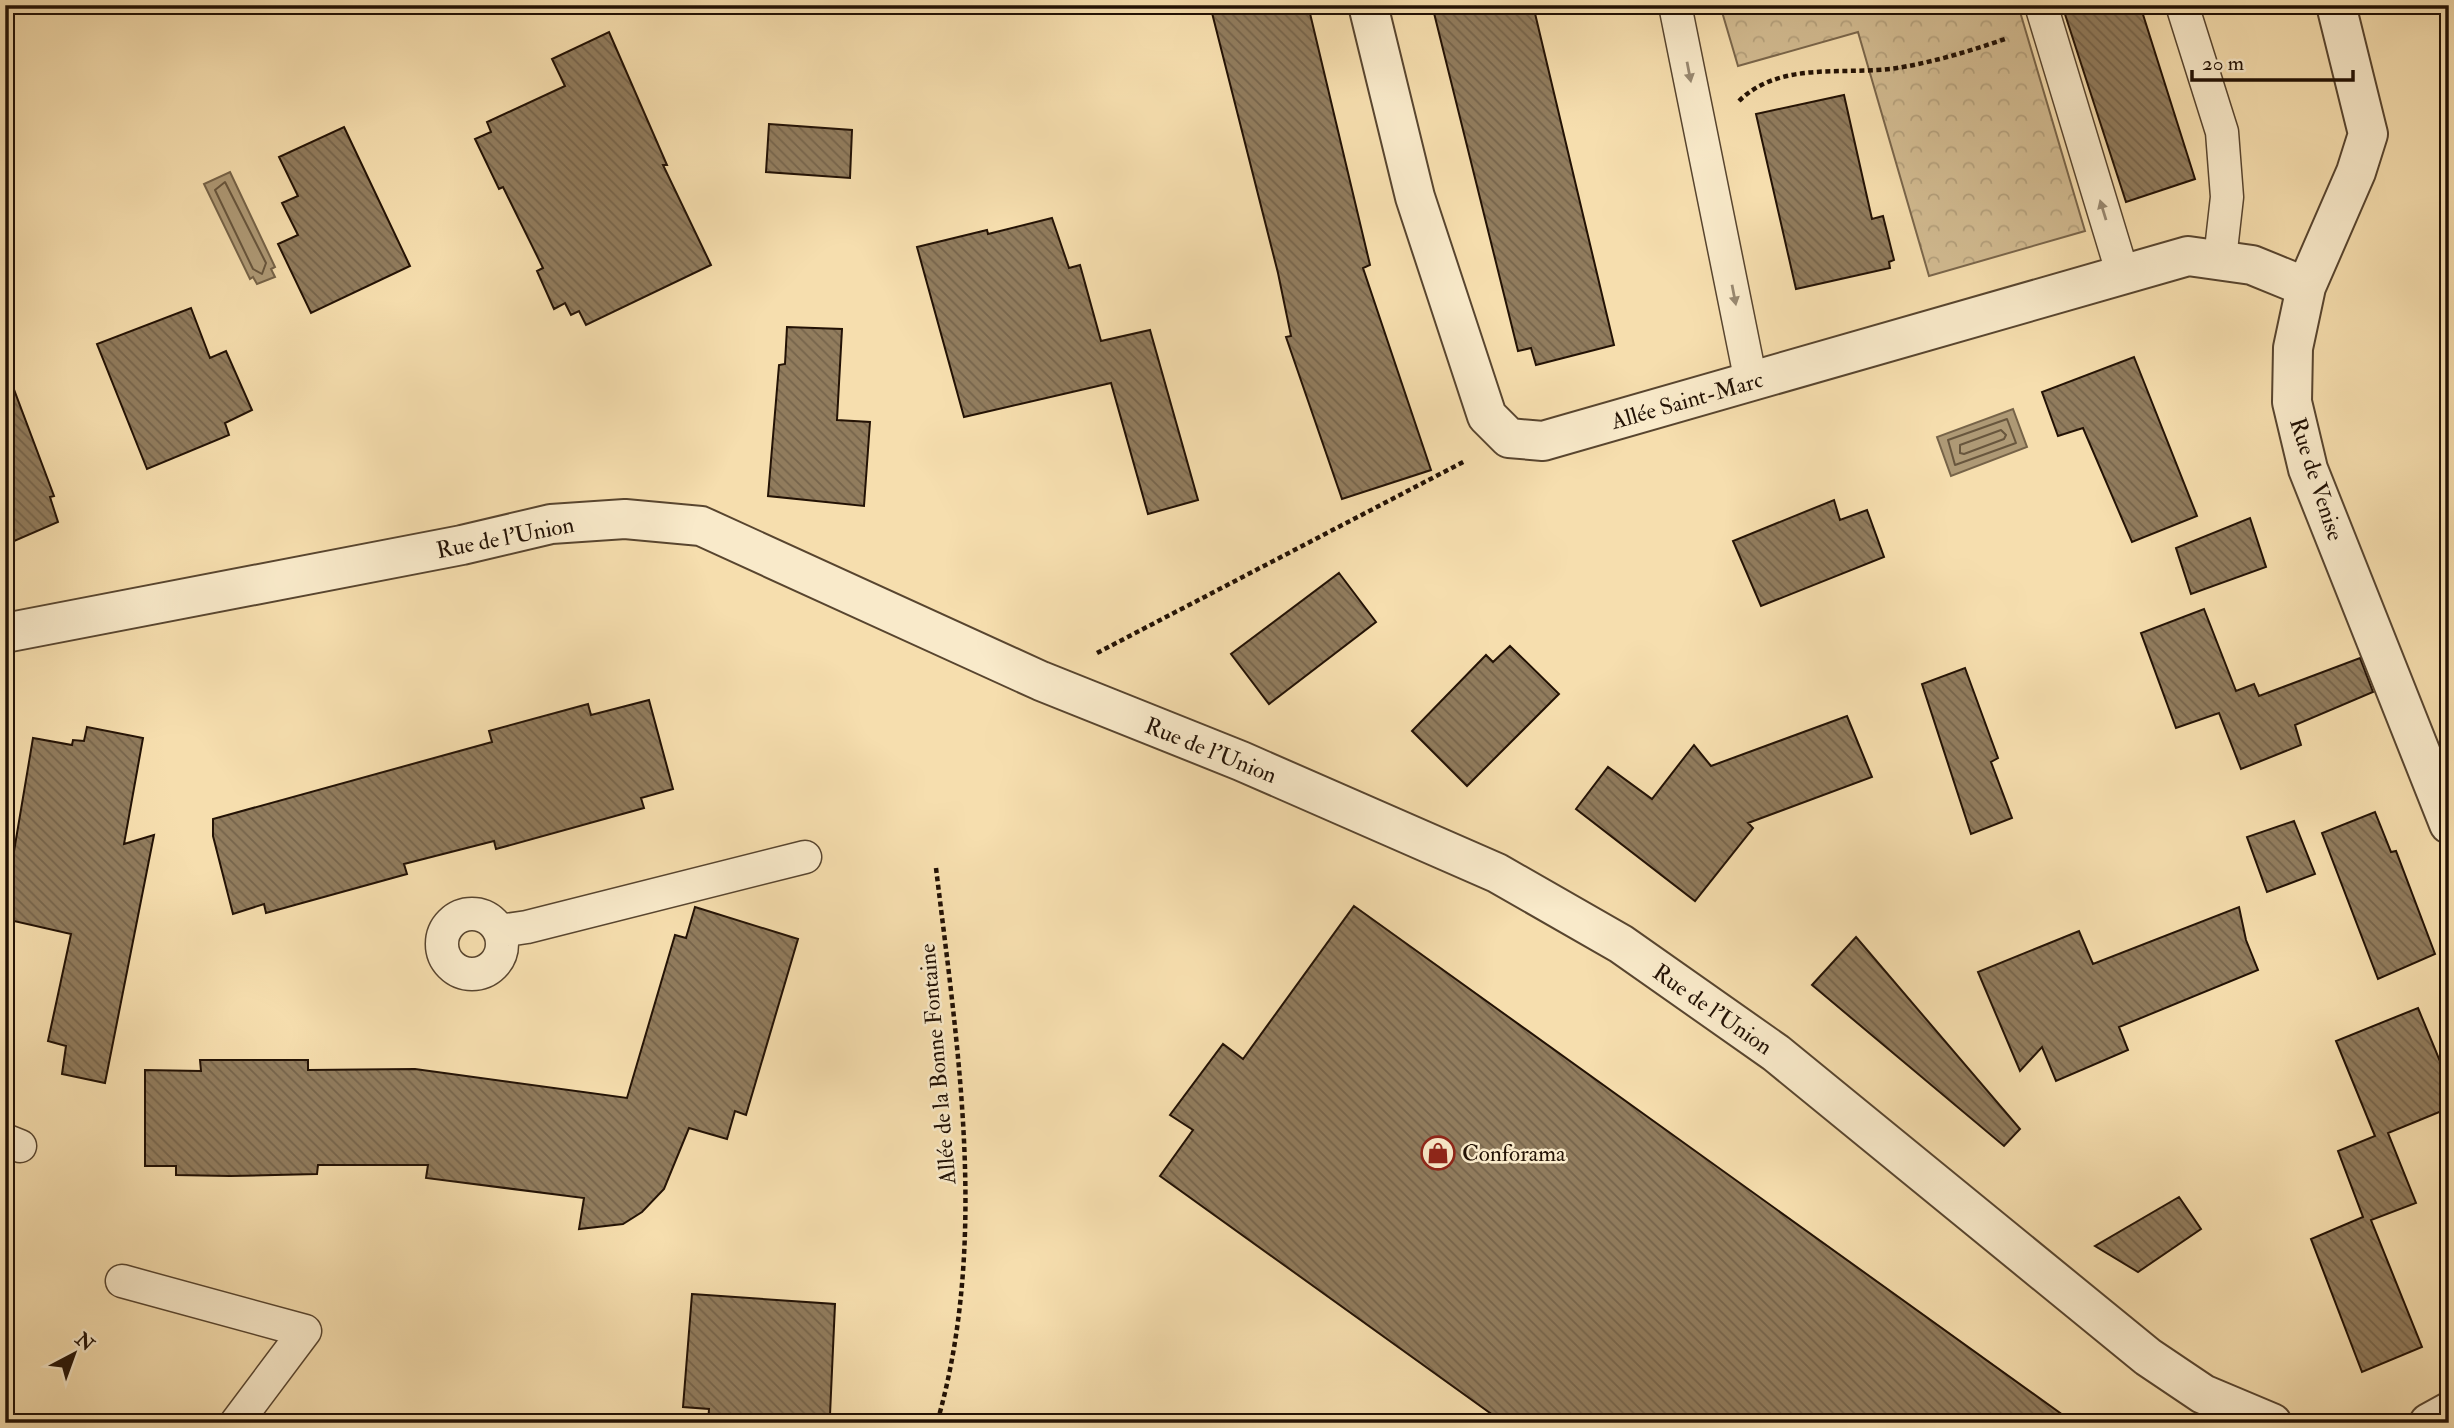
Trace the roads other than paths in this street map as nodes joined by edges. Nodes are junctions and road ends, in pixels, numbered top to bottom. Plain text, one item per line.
1 (1368, 5) edge
2 (1675, 5) edge
3 (2182, 5) edge
4 (2336, 5) edge
5 (2044, 16) edge
6 (2220, 259) junction
7 (2123, 275) junction
8 (2306, 287) junction
9 (1751, 382) junction
10 (5, 633) edge
11 (2447, 817) edge
12 (805, 857) dead end
13 (500, 931) dead end
14 (122, 1281) dead end
15 (2449, 1412) edge
16 (236, 1423) edge
17 (2272, 1423) edge
18 (2429, 1423) edge

1 - 9 street, Allée Saint-Marc
2 -> 9 lane
3 - 6 lane
4 - 8 street, Rue de Venise
7 -> 5 lane
6 - 7 street, Allée Saint-Marc
6 - 8 street, Allée Saint-Marc
7 - 9 street, Allée Saint-Marc
8 - 11 street, Rue de Venise
10 - 17 street, Rue de l'Union
12 - 13 lane
14 - 16 lane
15 - 18 street

